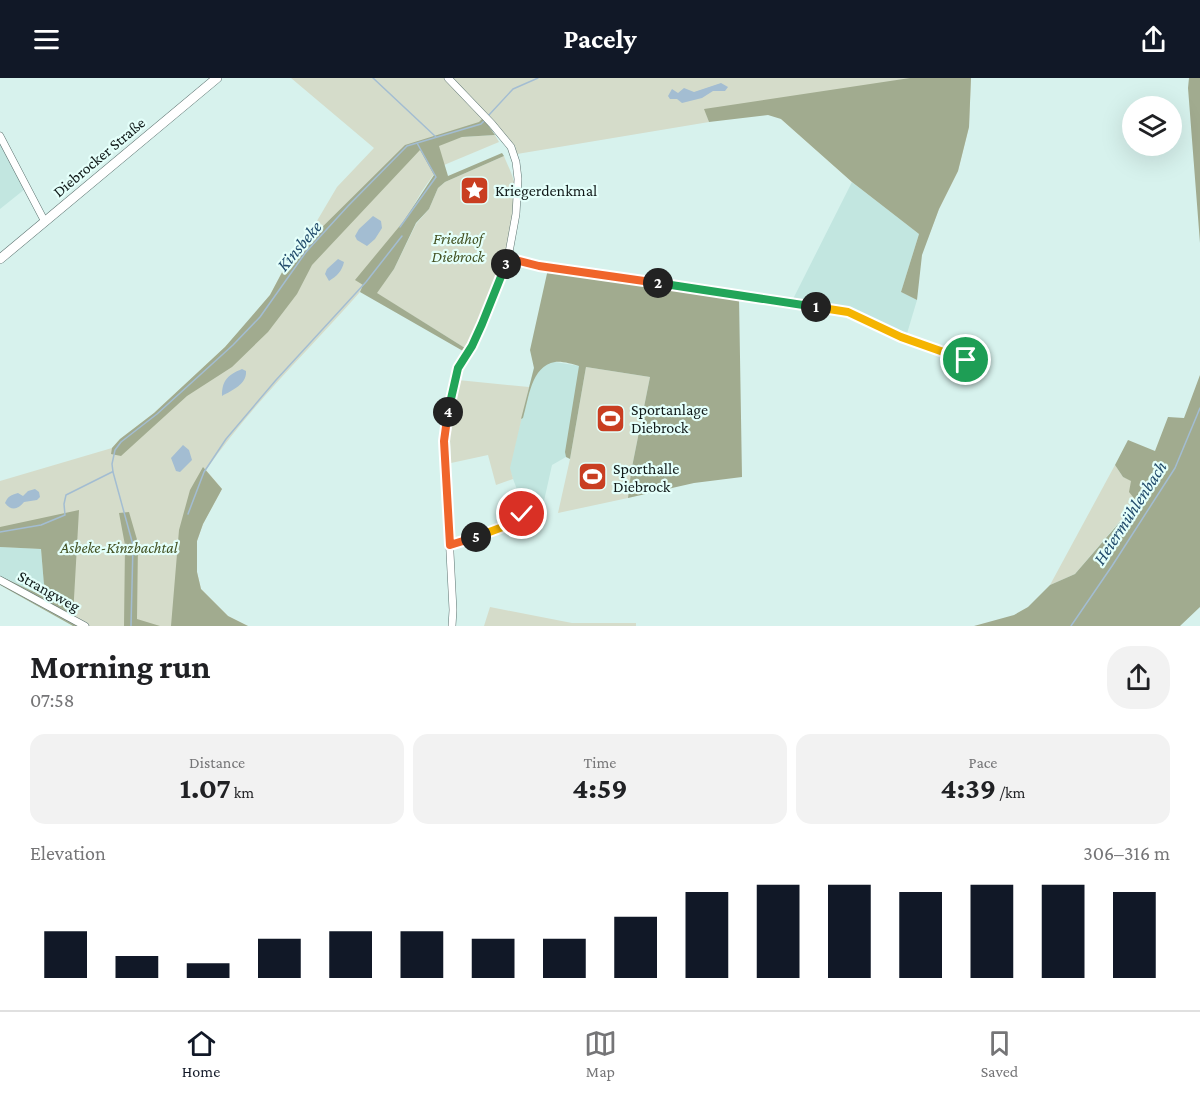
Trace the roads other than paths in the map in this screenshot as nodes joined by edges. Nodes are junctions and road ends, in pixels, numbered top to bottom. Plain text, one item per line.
1 (217, 78) edge
2 (448, 78) edge
3 (0, 136) edge
4 (45, 222) junction
5 (508, 258) junction
6 (0, 259) edge
7 (966, 360) dead end
8 (519, 521) dead end
9 (450, 545) junction
10 (0, 580) edge
11 (85, 626) edge
12 (452, 626) edge

1 - 4 main road, Diebrocker Straße
2 - 5 street
3 - 4 street
4 - 6 main road, Diebrocker Straße
5 - 7 street
5 - 9 street
8 - 9 street
9 - 12 street
10 - 11 street, Strangweg

